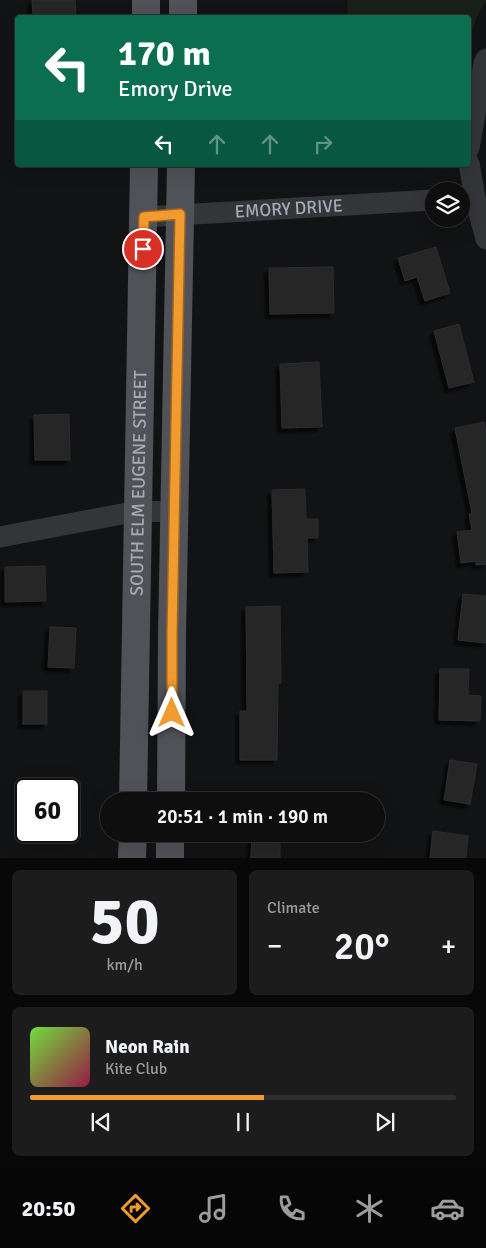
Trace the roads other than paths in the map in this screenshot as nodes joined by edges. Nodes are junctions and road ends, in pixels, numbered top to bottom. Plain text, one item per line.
1 (146, 0) edge
2 (183, 0) edge
3 (146, 15) edge
4 (183, 15) edge
5 (486, 59) edge
6 (471, 137) edge
7 (144, 167) edge
8 (181, 167) edge
9 (469, 167) edge
10 (468, 182) edge
11 (425, 200) edge
12 (470, 203) edge
13 (180, 214) junction
14 (144, 217) junction
15 (486, 239) edge
16 (138, 511) junction
17 (175, 512) junction
18 (0, 537) edge
19 (133, 792) edge
20 (171, 792) edge
21 (133, 842) edge
22 (170, 842) edge
23 (132, 858) edge
24 (170, 858) edge

1 - 3 main road
2 - 4 main road
5 - 6 street
7 - 14 main road, SOUTH ELM EUGENE STREET
8 - 13 main road
9 - 10 street
11 - 13 street, EMORY DRIVE
12 - 15 street
13 - 14 street, EMORY DRIVE
13 - 17 main road
14 - 16 main road, SOUTH ELM EUGENE STREET
16 - 17 street
16 - 18 street
16 - 19 main road, SOUTH ELM EUGENE STREET
17 - 20 main road
21 - 23 main road
22 - 24 main road

